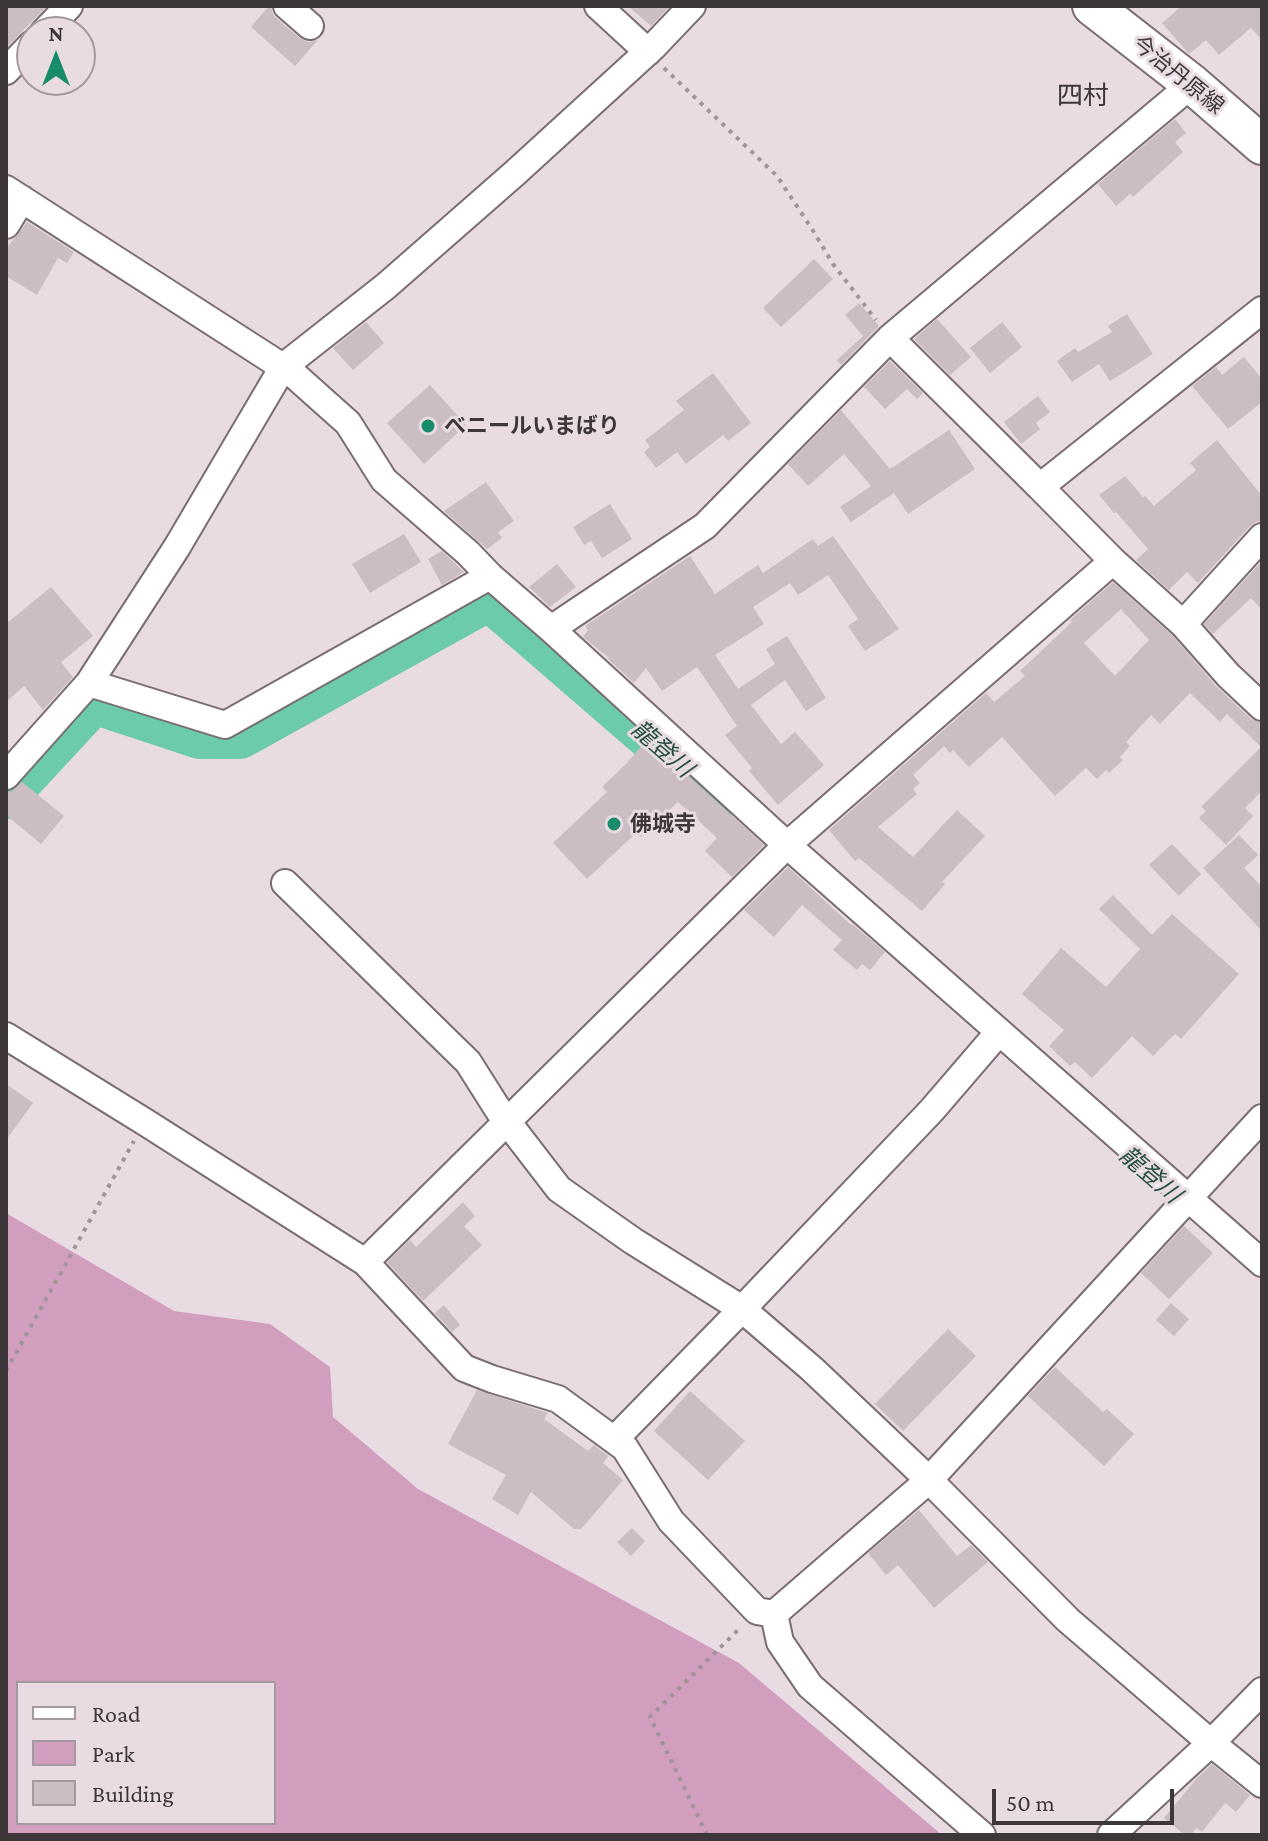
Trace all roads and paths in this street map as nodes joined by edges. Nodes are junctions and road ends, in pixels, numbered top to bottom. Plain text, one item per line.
1 (287, 6) edge
2 (598, 6) edge
3 (692, 6) edge
4 (1092, 6) edge
5 (310, 26) dead end
6 (648, 52) junction
7 (1192, 84) junction
8 (1262, 145) edge
9 (14, 194) edge
10 (6, 225) edge
11 (1262, 310) edge
12 (890, 338) junction
13 (283, 367) junction
14 (1040, 487) junction
15 (1262, 537) edge
16 (1113, 561) junction
17 (490, 576) junction
18 (1183, 624) junction
19 (551, 629) junction
20 (89, 683) junction
21 (1262, 707) edge
22 (6, 776) edge
23 (787, 845) junction
24 (285, 883) dead end
25 (998, 1033) junction
26 (6, 1036) edge
27 (1262, 1118) edge
28 (508, 1121) junction
29 (145, 1122) junction
30 (1187, 1198) junction
31 (365, 1262) junction
32 (1262, 1263) edge
33 (742, 1309) junction
34 (6, 1371) edge
35 (614, 1440) junction
36 (929, 1480) junction
37 (765, 1612) junction
38 (1262, 1691) edge
39 (1211, 1743) junction
40 (1262, 1784) edge
41 (707, 1835) edge
42 (982, 1835) edge
43 (1111, 1835) edge

1 - 5 street
2 - 6 street
3 - 6 street
4 - 7 main road, 今治丹原線
6 - 12 path
6 - 13 street
7 - 8 main road, 今治丹原線
7 - 12 street
9 - 10 street
9 - 13 street
11 - 14 street
12 - 14 street
12 - 19 street
13 - 17 street
13 - 20 street
14 - 16 street
15 - 18 street
16 - 18 street
16 - 23 street
17 - 19 street
17 - 20 street
18 - 21 street
19 - 23 street
20 - 22 street
23 - 25 street
23 - 28 street
24 - 28 street
25 - 30 street
25 - 33 street
26 - 29 street
27 - 30 street
28 - 31 street
28 - 33 street
29 - 31 street
29 - 34 path
30 - 32 street
30 - 36 street
31 - 35 street
33 - 35 street
33 - 36 street
35 - 37 street
36 - 37 street
36 - 39 street
37 - 41 path
37 - 42 street
38 - 39 street
39 - 40 street
39 - 43 street

